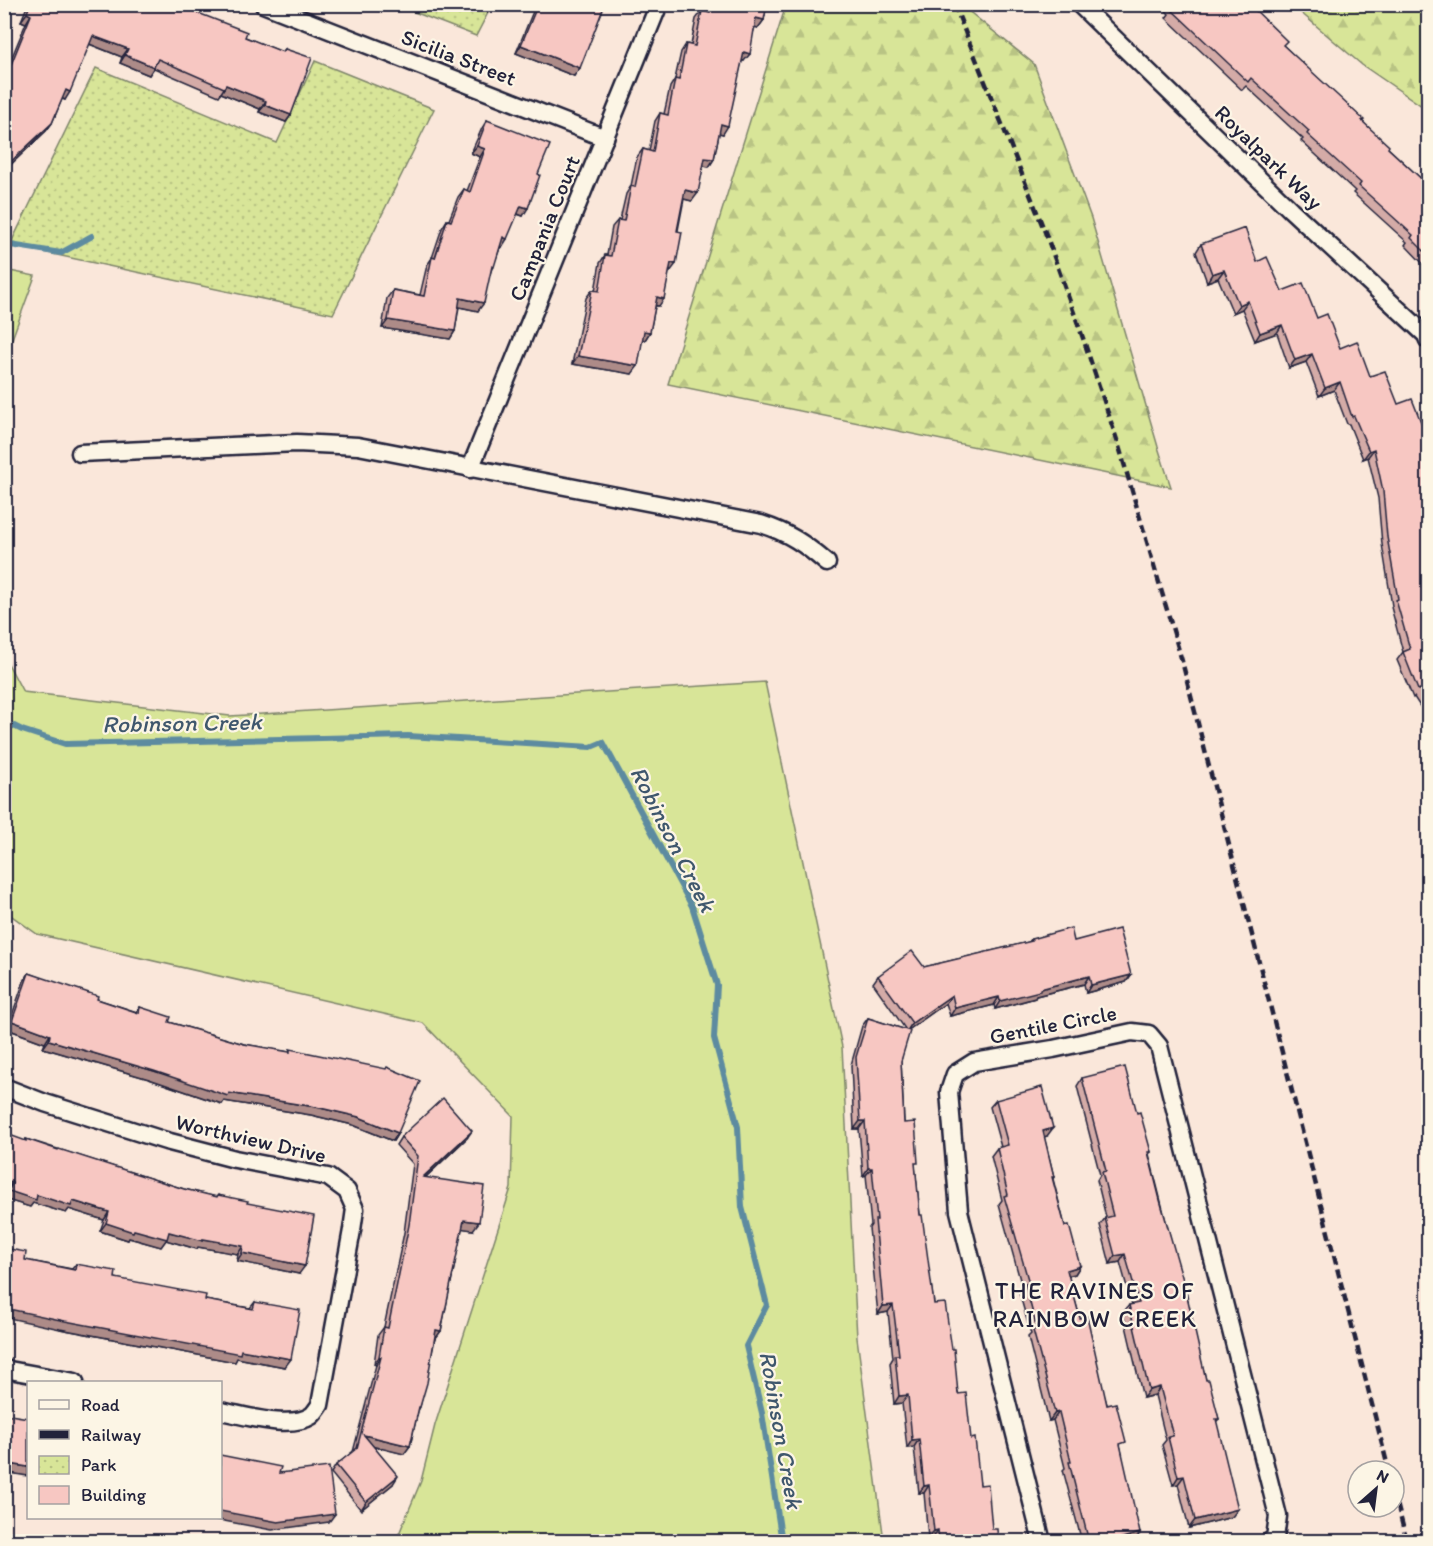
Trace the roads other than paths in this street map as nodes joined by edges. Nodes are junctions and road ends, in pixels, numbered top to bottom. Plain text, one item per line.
1 (263, 4) edge
2 (659, 4) edge
3 (1079, 4) edge
4 (605, 138) junction
5 (1428, 340) edge
6 (80, 453) dead end
7 (470, 469) junction
8 (827, 563) dead end
9 (4, 1087) edge
10 (4, 1369) edge
11 (65, 1381) edge
12 (222, 1410) edge
13 (1042, 1542) edge
14 (1269, 1542) edge

1 - 4 street, Sicilia Street
2 - 4 street, Campania Court
3 - 5 street, Royalpark Way
4 - 7 street, Campania Court
6 - 7 street
7 - 8 street
9 - 12 street, Worthview Drive
10 - 11 street
13 - 14 street, Gentile Circle

